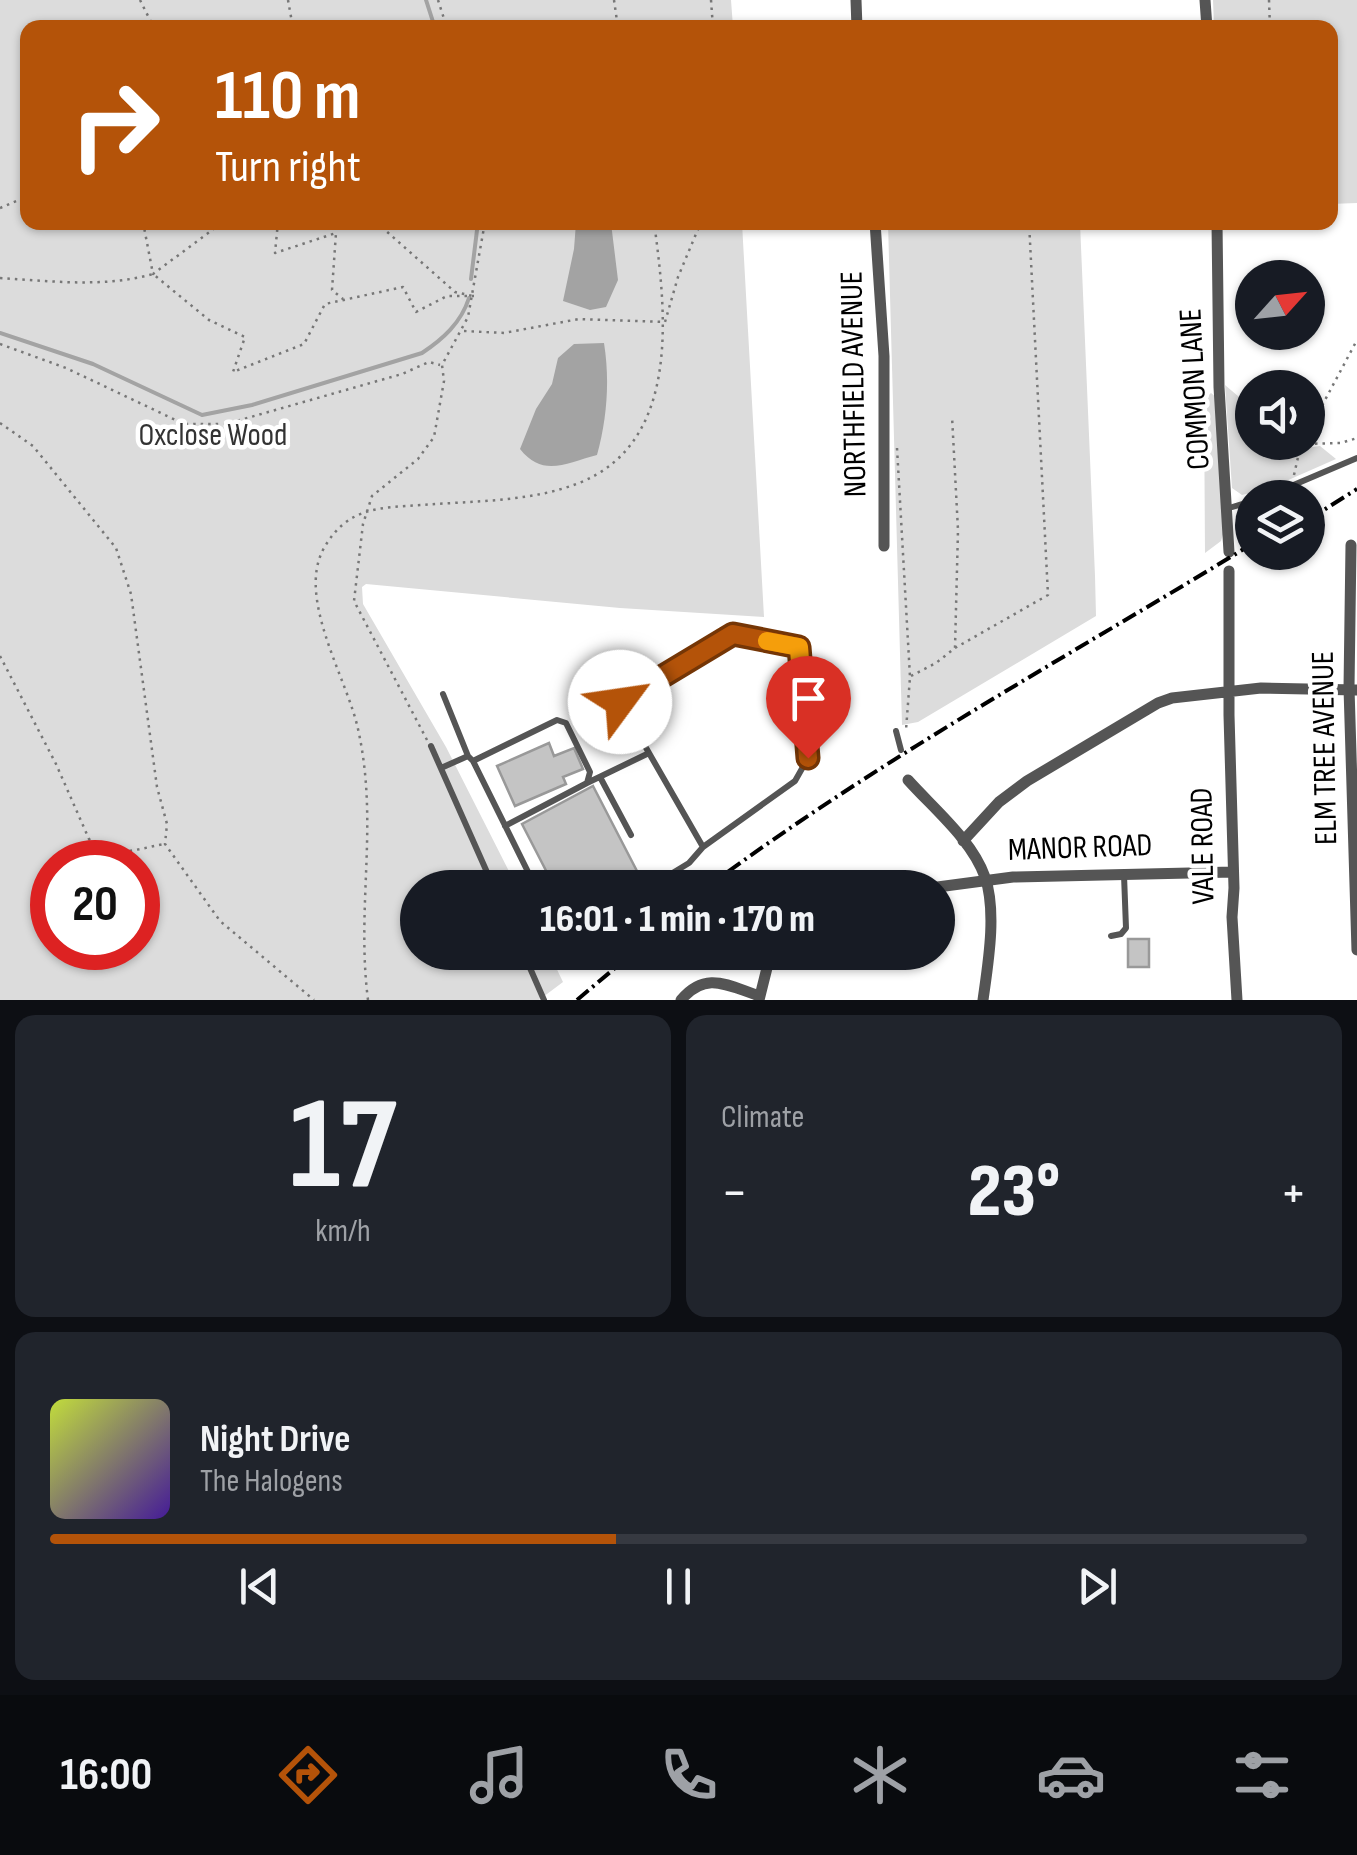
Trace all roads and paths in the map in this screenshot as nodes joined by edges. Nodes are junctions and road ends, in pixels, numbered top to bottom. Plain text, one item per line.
1 (145, 230) edge
2 (212, 230) edge
3 (277, 230) edge
4 (385, 230) edge
5 (484, 230) edge
6 (655, 230) edge
7 (698, 230) edge
8 (876, 230) edge
9 (1029, 230) edge
10 (1216, 230) edge
11 (153, 274) junction
12 (0, 278) edge
13 (474, 296) junction
14 (344, 300) junction
15 (665, 322) junction
16 (462, 330) junction
17 (1357, 340) edge
18 (0, 344) edge
19 (442, 365) junction
20 (1325, 400) edge
21 (952, 416) dead end
22 (0, 423) edge
23 (896, 436) dead end
24 (1357, 438) edge
25 (1325, 443) edge
26 (1357, 458) edge
27 (1306, 480) edge
28 (1235, 506) edge
29 (1229, 508) junction
30 (368, 509) junction
31 (1351, 544) dead end
32 (884, 546) dead end
33 (1229, 552) dead end
34 (1229, 570) dead end
35 (1354, 591) edge
36 (955, 648) junction
37 (0, 656) edge
38 (910, 677) junction
39 (1353, 689) edge
40 (1230, 692) junction
41 (444, 694) dead end
42 (896, 731) dead end
43 (430, 746) joint
44 (900, 747) joint
45 (649, 753) junction
46 (470, 759) junction
47 (904, 767) dead end
48 (440, 768) junction
49 (600, 777) junction
50 (908, 780) joint
51 (587, 783) junction
52 (505, 826) junction
53 (1355, 829) edge
54 (631, 835) dead end
55 (964, 841) junction
56 (165, 844) junction
57 (702, 847) junction
58 (486, 870) edge
59 (527, 870) edge
60 (676, 870) edge
61 (1234, 872) junction
62 (1124, 874) junction
63 (986, 879) junction
64 (955, 884) edge
65 (1111, 936) dead end
66 (1357, 950) edge
67 (531, 970) edge
68 (766, 970) edge
69 (759, 998) edge
70 (314, 1000) edge
71 (368, 1000) edge
72 (544, 1000) edge
73 (681, 1000) edge
74 (983, 1000) edge
75 (1237, 1000) edge

1 - 11 path
2 - 11 path
3 - 14 path
4 - 13 path
5 - 13 path
6 - 15 path
7 - 15 path
8 - 32 street, NORTHFIELD AVENUE
9 - 36 path
10 - 29 street, COMMON LANE
11 - 12 path
11 - 14 path
13 - 14 path
13 - 16 path
15 - 16 path
15 - 30 path
16 - 19 path
17 - 20 path
18 - 19 path
19 - 30 path
21 - 36 path
22 - 56 path
23 - 38 path
24 - 25 path
26 - 27 lane
28 - 29 lane
29 - 33 street, COMMON LANE
30 - 43 path
30 - 71 path
31 - 35 street, ELM TREE AVENUE
34 - 40 street, VALE ROAD
35 - 39 street, ELM TREE AVENUE
36 - 38 path
37 - 56 path
38 - 44 path
39 - 40 street
39 - 53 street, ELM TREE AVENUE
40 - 55 street
40 - 61 street, VALE ROAD
41 - 46 lane
42 - 44 lane
43 - 48 lane
45 - 49 lane
45 - 57 lane
45 - 57 lane
46 - 48 lane
46 - 51 lane
46 - 52 lane
47 - 50 lane
48 - 58 lane
49 - 51 lane
49 - 54 lane
50 - 55 street
51 - 52 lane
52 - 59 lane
53 - 66 street, ELM TREE AVENUE
55 - 63 street
56 - 70 path
57 - 60 lane
61 - 62 street, MANOR ROAD
61 - 75 street, VALE ROAD
62 - 63 street, MANOR ROAD
62 - 65 lane
63 - 64 street, MANOR ROAD
63 - 74 street
67 - 72 lane
68 - 69 street
69 - 73 street

